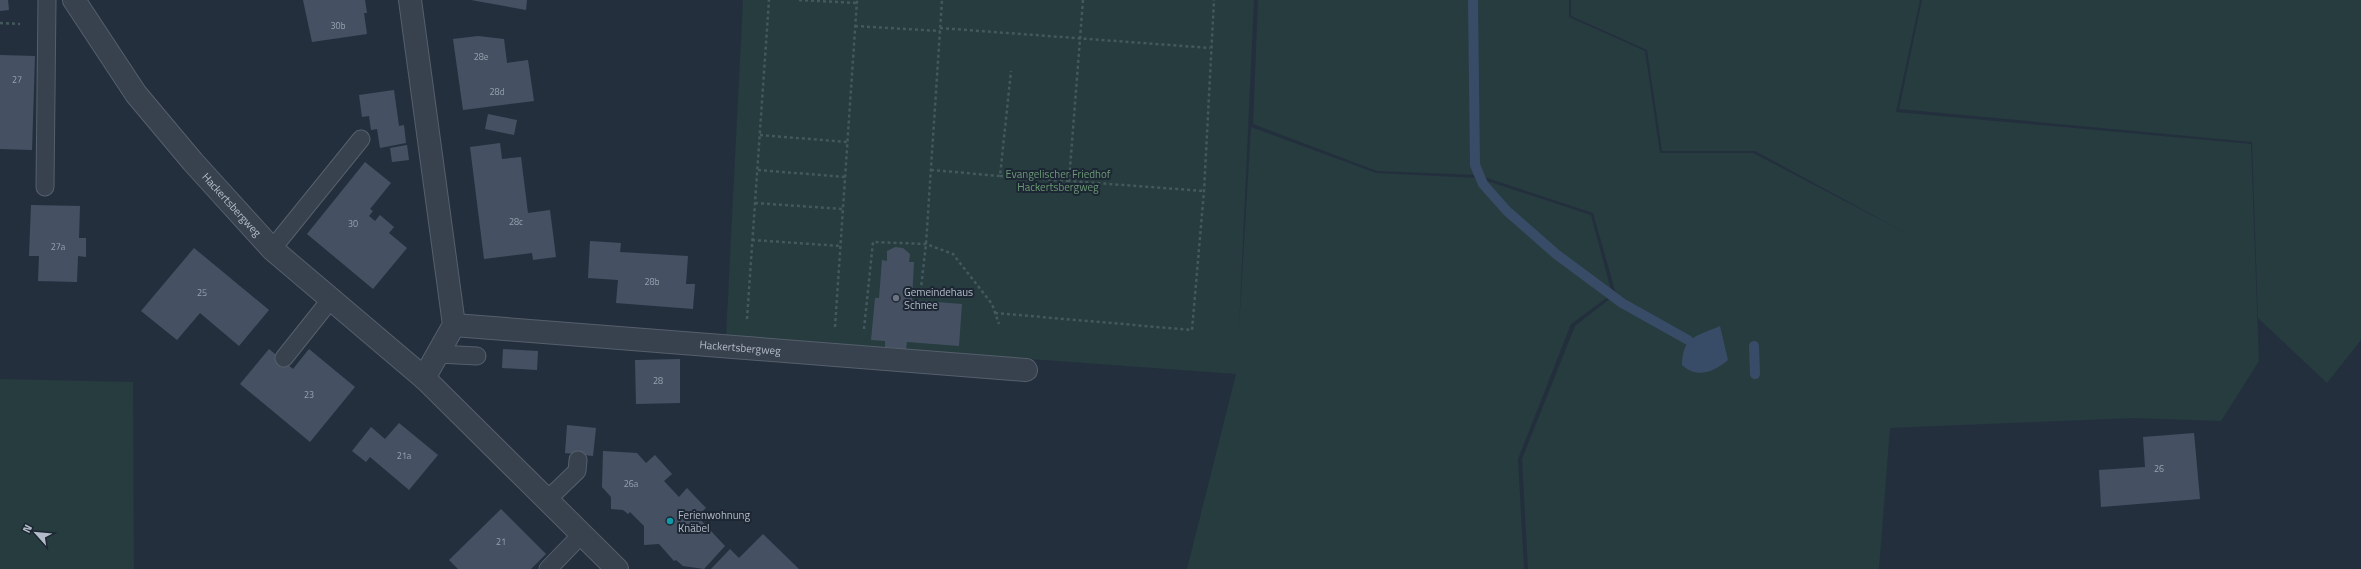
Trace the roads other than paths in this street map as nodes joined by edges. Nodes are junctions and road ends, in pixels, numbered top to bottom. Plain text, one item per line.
1 (47, 0) edge
2 (74, 0) edge
3 (410, 0) edge
4 (361, 139) dead end
5 (45, 187) dead end
6 (272, 249) junction
7 (331, 299) junction
8 (454, 325) junction
9 (438, 354) junction
10 (477, 356) dead end
11 (284, 358) dead end
12 (1026, 370) dead end
13 (424, 378) junction
14 (578, 460) dead end
15 (547, 500) junction
16 (582, 534) junction
17 (548, 569) edge
18 (617, 569) edge

1 - 5 lane
2 - 6 street, Hackertsbergweg
3 - 8 street
4 - 6 lane
6 - 7 street, Hackertsbergweg
7 - 11 lane
7 - 13 street, Hackertsbergweg
8 - 9 street
8 - 12 street, Hackertsbergweg
9 - 10 lane
9 - 13 street
13 - 15 street, Hackertsbergweg
14 - 15 lane
15 - 16 street, Hackertsbergweg
16 - 17 lane
16 - 18 street, Hackertsbergweg

